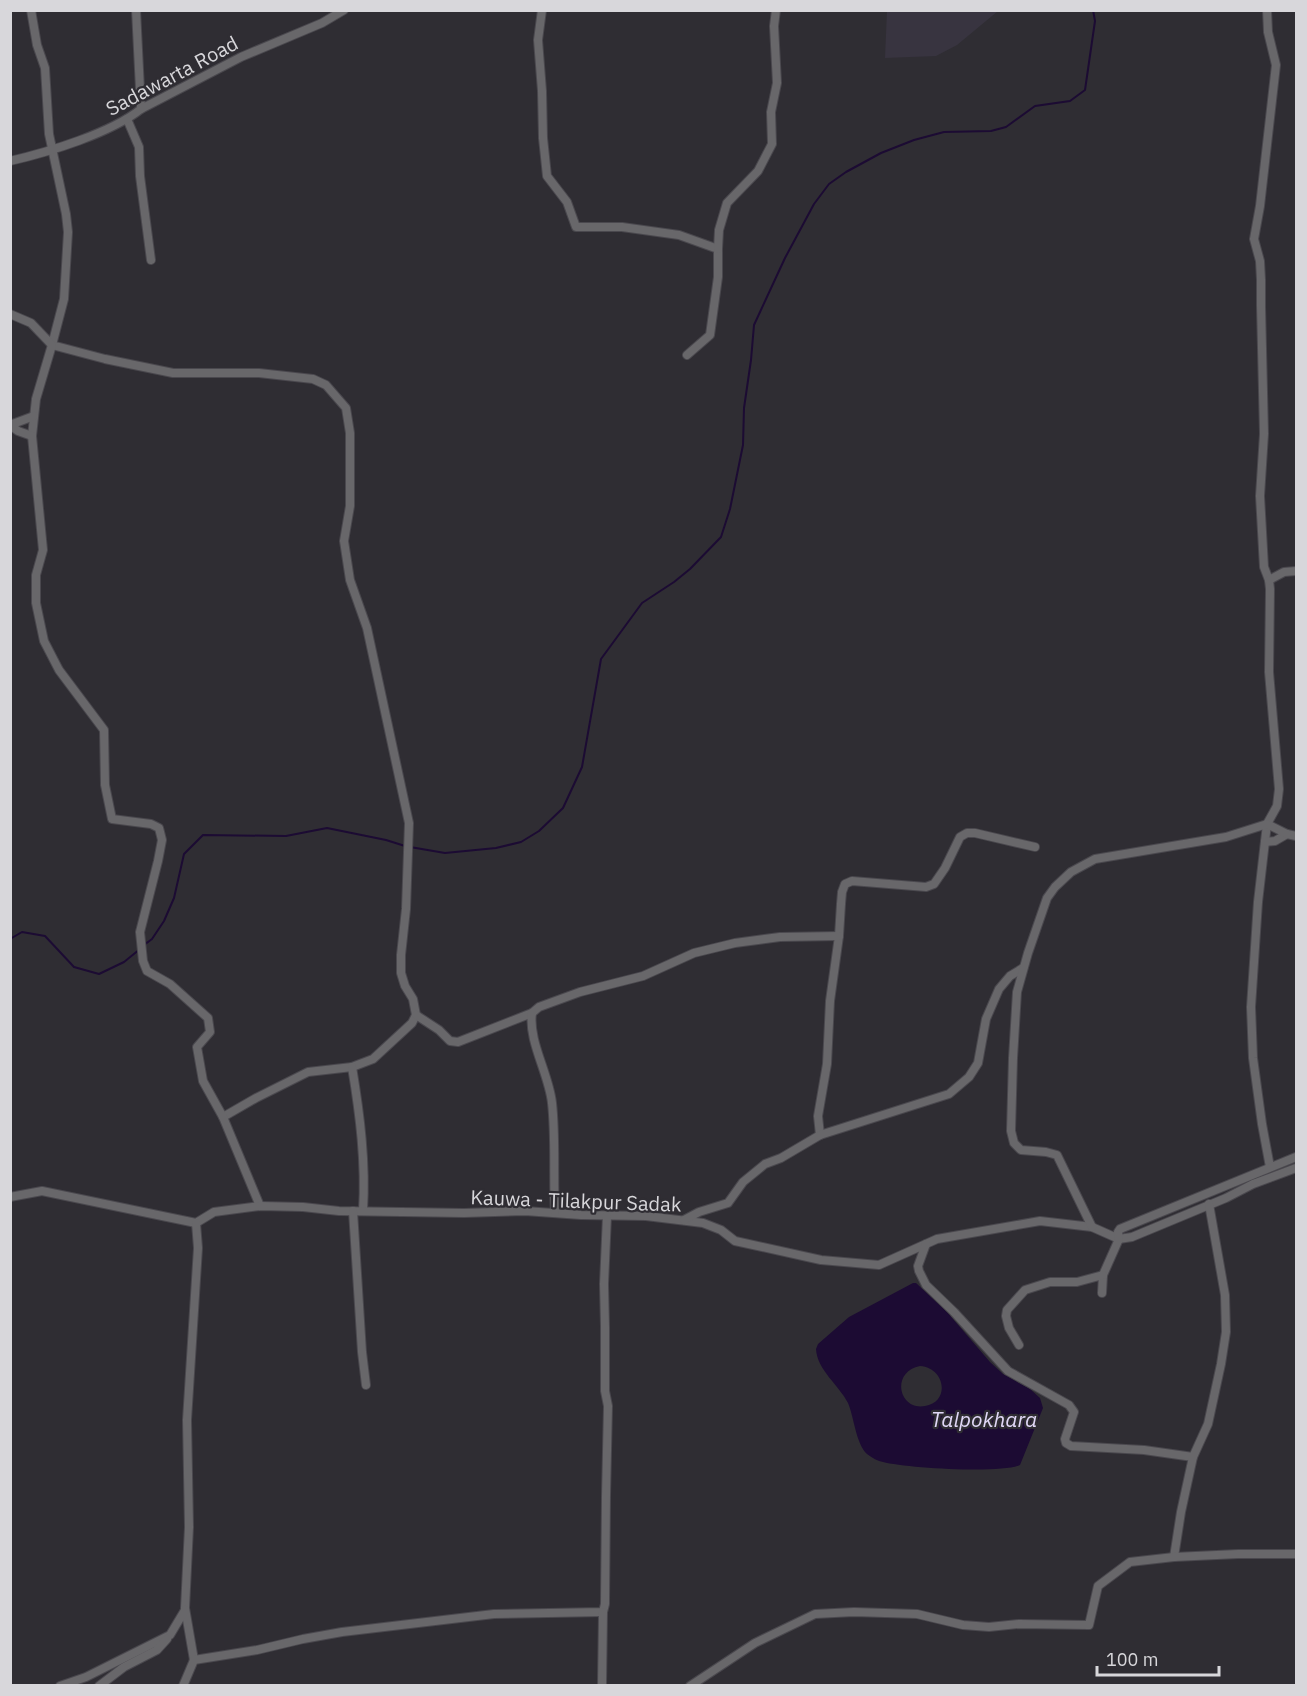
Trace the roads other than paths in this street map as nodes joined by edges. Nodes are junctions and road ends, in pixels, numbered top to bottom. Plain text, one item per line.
1 (31, 10) edge
2 (136, 10) edge
3 (344, 10) edge
4 (542, 10) edge
5 (776, 10) edge
6 (1267, 10) edge
7 (141, 108) junction
8 (127, 119) junction
9 (52, 149) junction
10 (10, 161) edge
11 (718, 249) junction
12 (151, 260) dead end
13 (10, 314) edge
14 (52, 345) junction
15 (687, 355) dead end
16 (34, 416) junction
17 (10, 425) edge
18 (32, 436) junction
19 (1296, 571) edge
20 (1269, 580) junction
21 (1267, 824) junction
22 (1287, 834) junction
23 (1296, 836) edge
24 (1265, 842) junction
25 (1035, 847) dead end
26 (839, 936) junction
27 (1023, 968) junction
28 (532, 1013) junction
29 (416, 1015) junction
30 (352, 1067) junction
31 (223, 1117) junction
32 (820, 1135) junction
33 (1296, 1157) edge
34 (1270, 1167) junction
35 (1296, 1168) edge
36 (10, 1197) edge
37 (1209, 1204) junction
38 (260, 1206) junction
39 (354, 1211) junction
40 (363, 1211) junction
41 (555, 1213) junction
42 (607, 1216) junction
43 (682, 1220) junction
44 (196, 1223) junction
45 (1092, 1227) junction
46 (1119, 1239) junction
47 (926, 1244) junction
48 (1103, 1275) junction
49 (1102, 1293) dead end
50 (1019, 1345) dead end
51 (366, 1385) dead end
52 (1193, 1457) junction
53 (1296, 1554) edge
54 (1174, 1557) junction
55 (185, 1608) junction
56 (603, 1612) junction
57 (170, 1635) junction
58 (194, 1660) junction
59 (60, 1686) edge
60 (99, 1686) edge
61 (183, 1686) edge
62 (603, 1686) edge
63 (690, 1686) edge

1 - 9 street
2 - 7 street
3 - 7 street, Sadawarta Road
4 - 11 street
5 - 11 street
6 - 20 street
7 - 8 street, Sadawarta Road
8 - 9 street, Sadawarta Road
8 - 12 street
9 - 10 street, Sadawarta Road
9 - 14 street
11 - 15 street
13 - 14 street
14 - 16 street
14 - 29 street
16 - 17 street
16 - 18 street
17 - 18 street
18 - 31 street
19 - 20 street
20 - 21 street
21 - 22 street
21 - 24 street
21 - 27 street
22 - 23 street
22 - 24 street
24 - 34 street
25 - 26 street
26 - 28 street
26 - 32 street
27 - 32 street
27 - 45 street
28 - 29 street
28 - 41 street
29 - 30 street
30 - 31 street
30 - 40 street
31 - 38 street
32 - 43 street
33 - 34 street
34 - 46 street
35 - 37 street
36 - 44 street
37 - 46 street
37 - 52 street
38 - 39 street, Kauwa - Tilakpur Sadak
38 - 44 street, Kauwa - Tilakpur Sadak
39 - 40 street, Kauwa - Tilakpur Sadak
39 - 51 street
40 - 41 street, Kauwa - Tilakpur Sadak
41 - 42 street, Kauwa - Tilakpur Sadak
42 - 43 street, Kauwa - Tilakpur Sadak
42 - 56 street
43 - 47 street, Kauwa - Tilakpur Sadak
44 - 55 street
45 - 46 street, Kauwa - Tilakpur Sadak
45 - 47 street, Kauwa - Tilakpur Sadak
46 - 48 street
47 - 52 street
48 - 49 street
48 - 50 street
52 - 54 street
53 - 54 street
54 - 63 street
55 - 57 street
55 - 58 street
56 - 58 street
56 - 62 street
57 - 59 street
57 - 60 street
58 - 61 street

